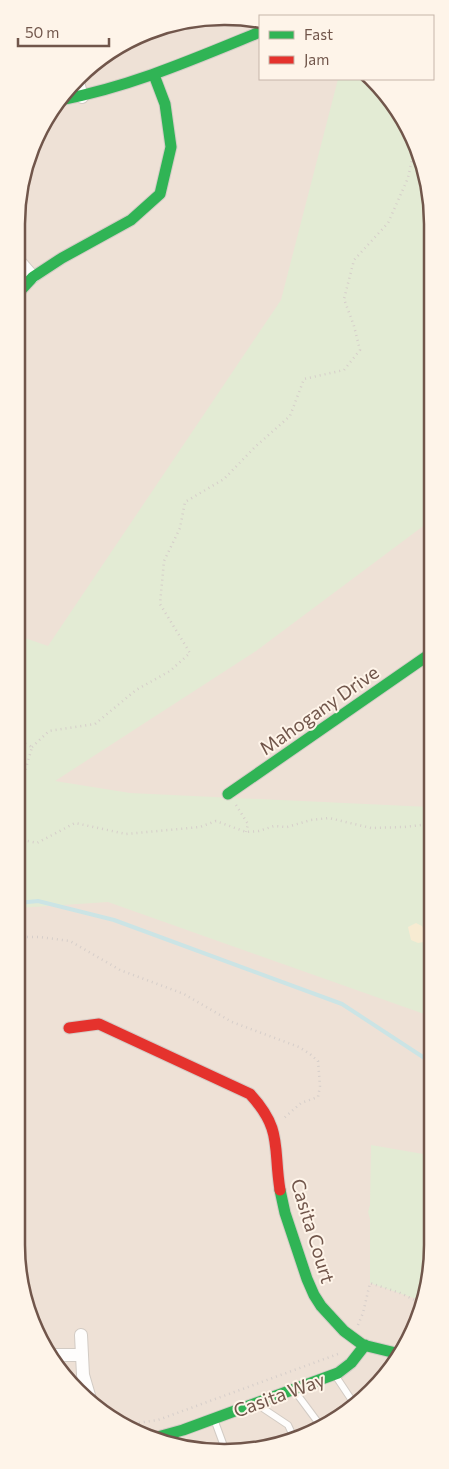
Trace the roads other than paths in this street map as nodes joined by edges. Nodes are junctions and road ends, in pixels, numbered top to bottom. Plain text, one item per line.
1 (259, 32) edge
2 (154, 75) junction
3 (79, 87) edge
4 (82, 97) junction
5 (70, 99) edge
6 (25, 268) edge
7 (33, 277) junction
8 (25, 286) edge
9 (424, 658) edge
10 (228, 794) road end
11 (69, 1028) dead end
12 (81, 1335) dead end
13 (365, 1345) junction
14 (392, 1352) edge
15 (59, 1355) edge
16 (82, 1355) junction
17 (335, 1374) junction
18 (293, 1389) junction
19 (87, 1390) edge
20 (351, 1399) edge
21 (255, 1403) junction
22 (214, 1418) junction
23 (317, 1421) edge
24 (183, 1430) junction
25 (291, 1432) edge
26 (166, 1435) edge
27 (176, 1438) edge
28 (223, 1444) edge

1 - 2 street
2 - 4 street
2 - 7 street
3 - 4 street
4 - 5 street
6 - 7 street
7 - 8 street
9 - 10 street, Mahogany Drive
11 - 13 street, Casita Court
12 - 16 street
13 - 14 street, Casita Court
13 - 17 street, Casita Way
15 - 16 street
16 - 19 street
17 - 18 street, Casita Way
17 - 20 lane
18 - 21 street, Casita Way
18 - 23 lane
21 - 22 street, Casita Way
21 - 25 lane
22 - 24 street, Casita Way
22 - 28 lane
24 - 26 street, Casita Way
24 - 27 street, Casita Way

